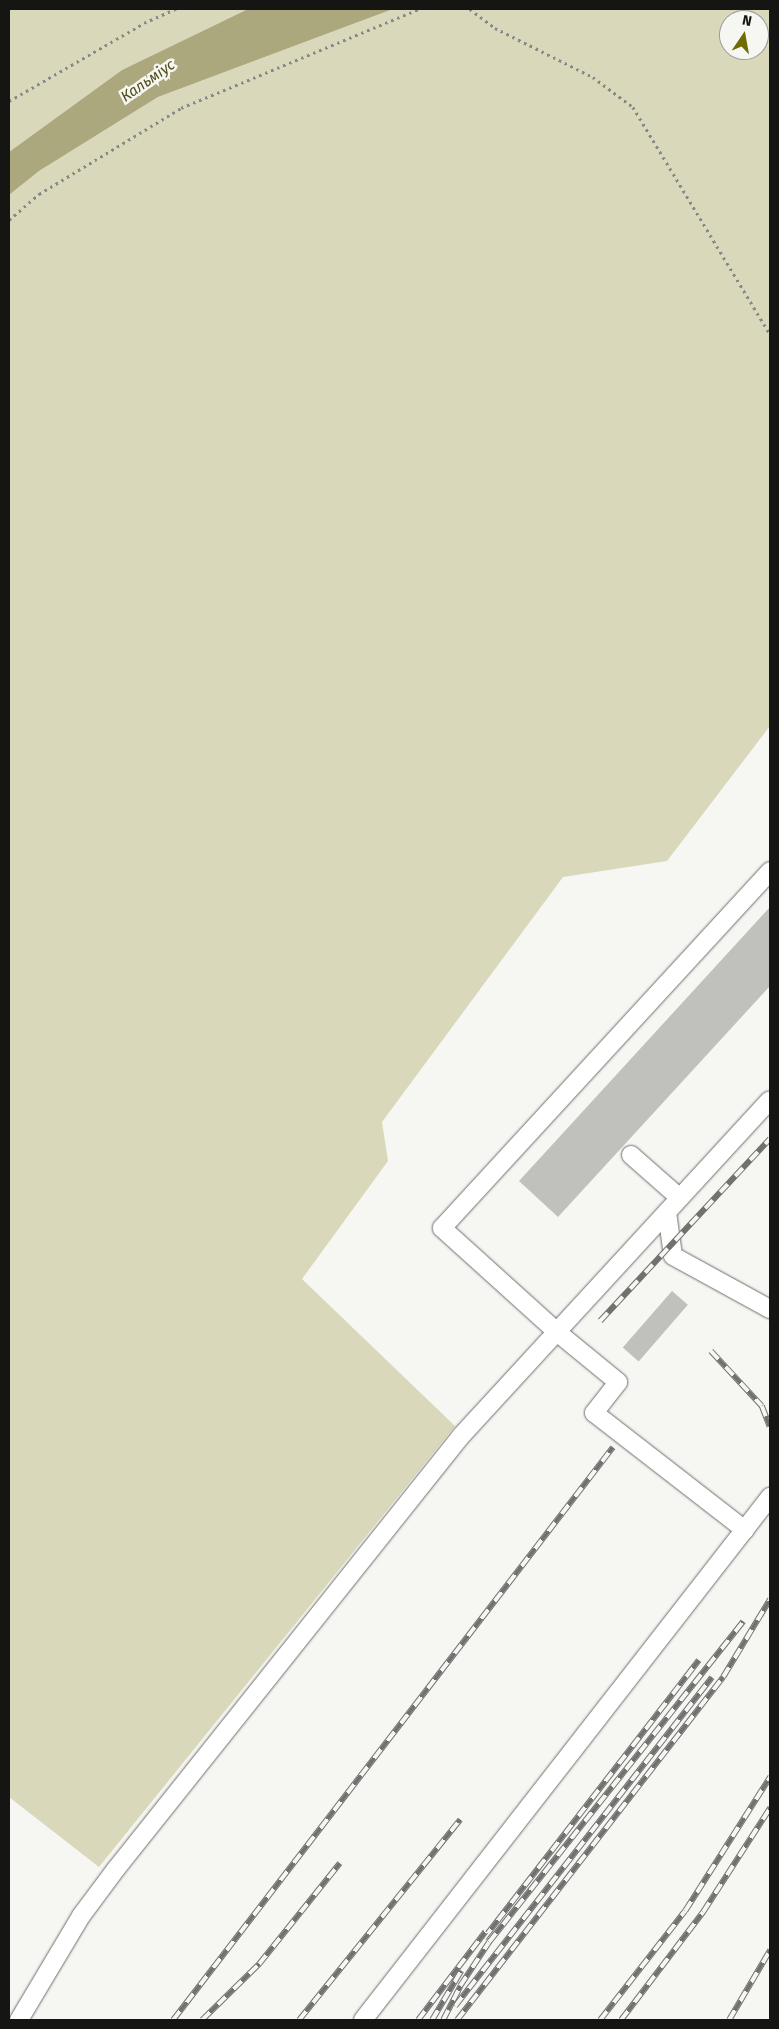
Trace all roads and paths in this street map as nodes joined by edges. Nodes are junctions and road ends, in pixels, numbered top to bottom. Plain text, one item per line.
1 (176, 9) edge
2 (419, 9) edge
3 (470, 9) edge
4 (9, 101) edge
5 (9, 220) edge
6 (770, 334) edge
7 (770, 870) edge
8 (770, 1100) edge
9 (631, 1155) dead end
10 (680, 1198) junction
11 (667, 1212) junction
12 (770, 1309) edge
13 (557, 1332) junction
14 (770, 1497) edge
15 (745, 1530) junction
16 (19, 2020) edge
17 (363, 2020) edge

1 - 4 path
2 - 5 path
3 - 6 path
7 - 13 lane
8 - 10 lane
9 - 10 lane
10 - 11 lane
11 - 12 lane
11 - 13 lane
13 - 15 lane
13 - 16 lane
14 - 15 lane
15 - 17 lane

